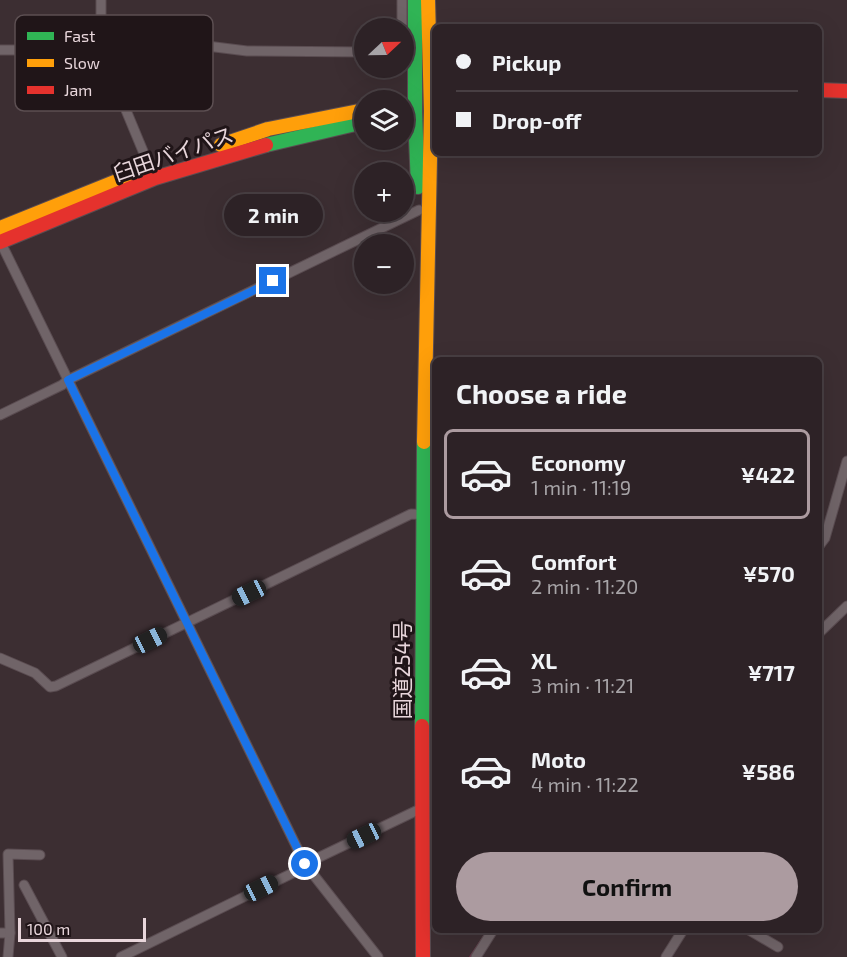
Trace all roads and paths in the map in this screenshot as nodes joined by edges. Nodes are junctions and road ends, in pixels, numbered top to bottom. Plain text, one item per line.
1 (402, 0) edge
2 (415, 0) edge
3 (428, 0) edge
4 (402, 18) edge
5 (213, 47) edge
6 (354, 52) edge
7 (822, 90) edge
8 (847, 91) edge
9 (822, 101) edge
10 (847, 101) edge
11 (425, 102) edge
12 (126, 111) edge
13 (354, 112) edge
14 (354, 124) edge
15 (413, 150) edge
16 (150, 168) junction
17 (419, 210) junction
18 (0, 228) edge
19 (0, 241) edge
20 (68, 380) junction
21 (424, 382) junction
22 (0, 416) edge
23 (847, 461) edge
24 (430, 515) edge
25 (822, 542) edge
26 (847, 606) edge
27 (188, 622) junction
28 (822, 630) edge
29 (0, 658) edge
30 (426, 814) edge
31 (40, 855) dead end
32 (305, 864) junction
33 (24, 885) dead end
34 (5, 933) edge
35 (491, 933) edge
36 (680, 933) edge
37 (754, 933) edge
38 (778, 947) dead end
39 (123, 956) edge
40 (8, 957) edge
41 (62, 957) edge
42 (378, 957) edge
43 (423, 957) edge
44 (476, 957) edge
45 (666, 957) edge

1 - 4 street
2 - 11 highway
3 - 11 highway
5 - 6 street
7 - 8 highway
9 - 10 highway
11 - 21 highway, 国道254号
12 - 16 street
13 - 16 highway, 臼田バイパス
14 - 19 highway, 臼田バイパス
15 - 17 highway, 国道254号
16 - 18 highway, 臼田バイパス
17 - 20 street
17 - 21 highway, 国道254号
19 - 20 street
20 - 22 street
20 - 27 street
21 - 24 highway, 国道254号
23 - 25 street
24 - 27 street
24 - 30 highway, 国道254号
26 - 28 street
27 - 29 street
27 - 32 street
30 - 32 street
30 - 43 highway, 国道254号
31 - 34 street
32 - 39 street
32 - 42 street
33 - 41 street
34 - 40 street
35 - 44 street
36 - 45 street
37 - 38 street

